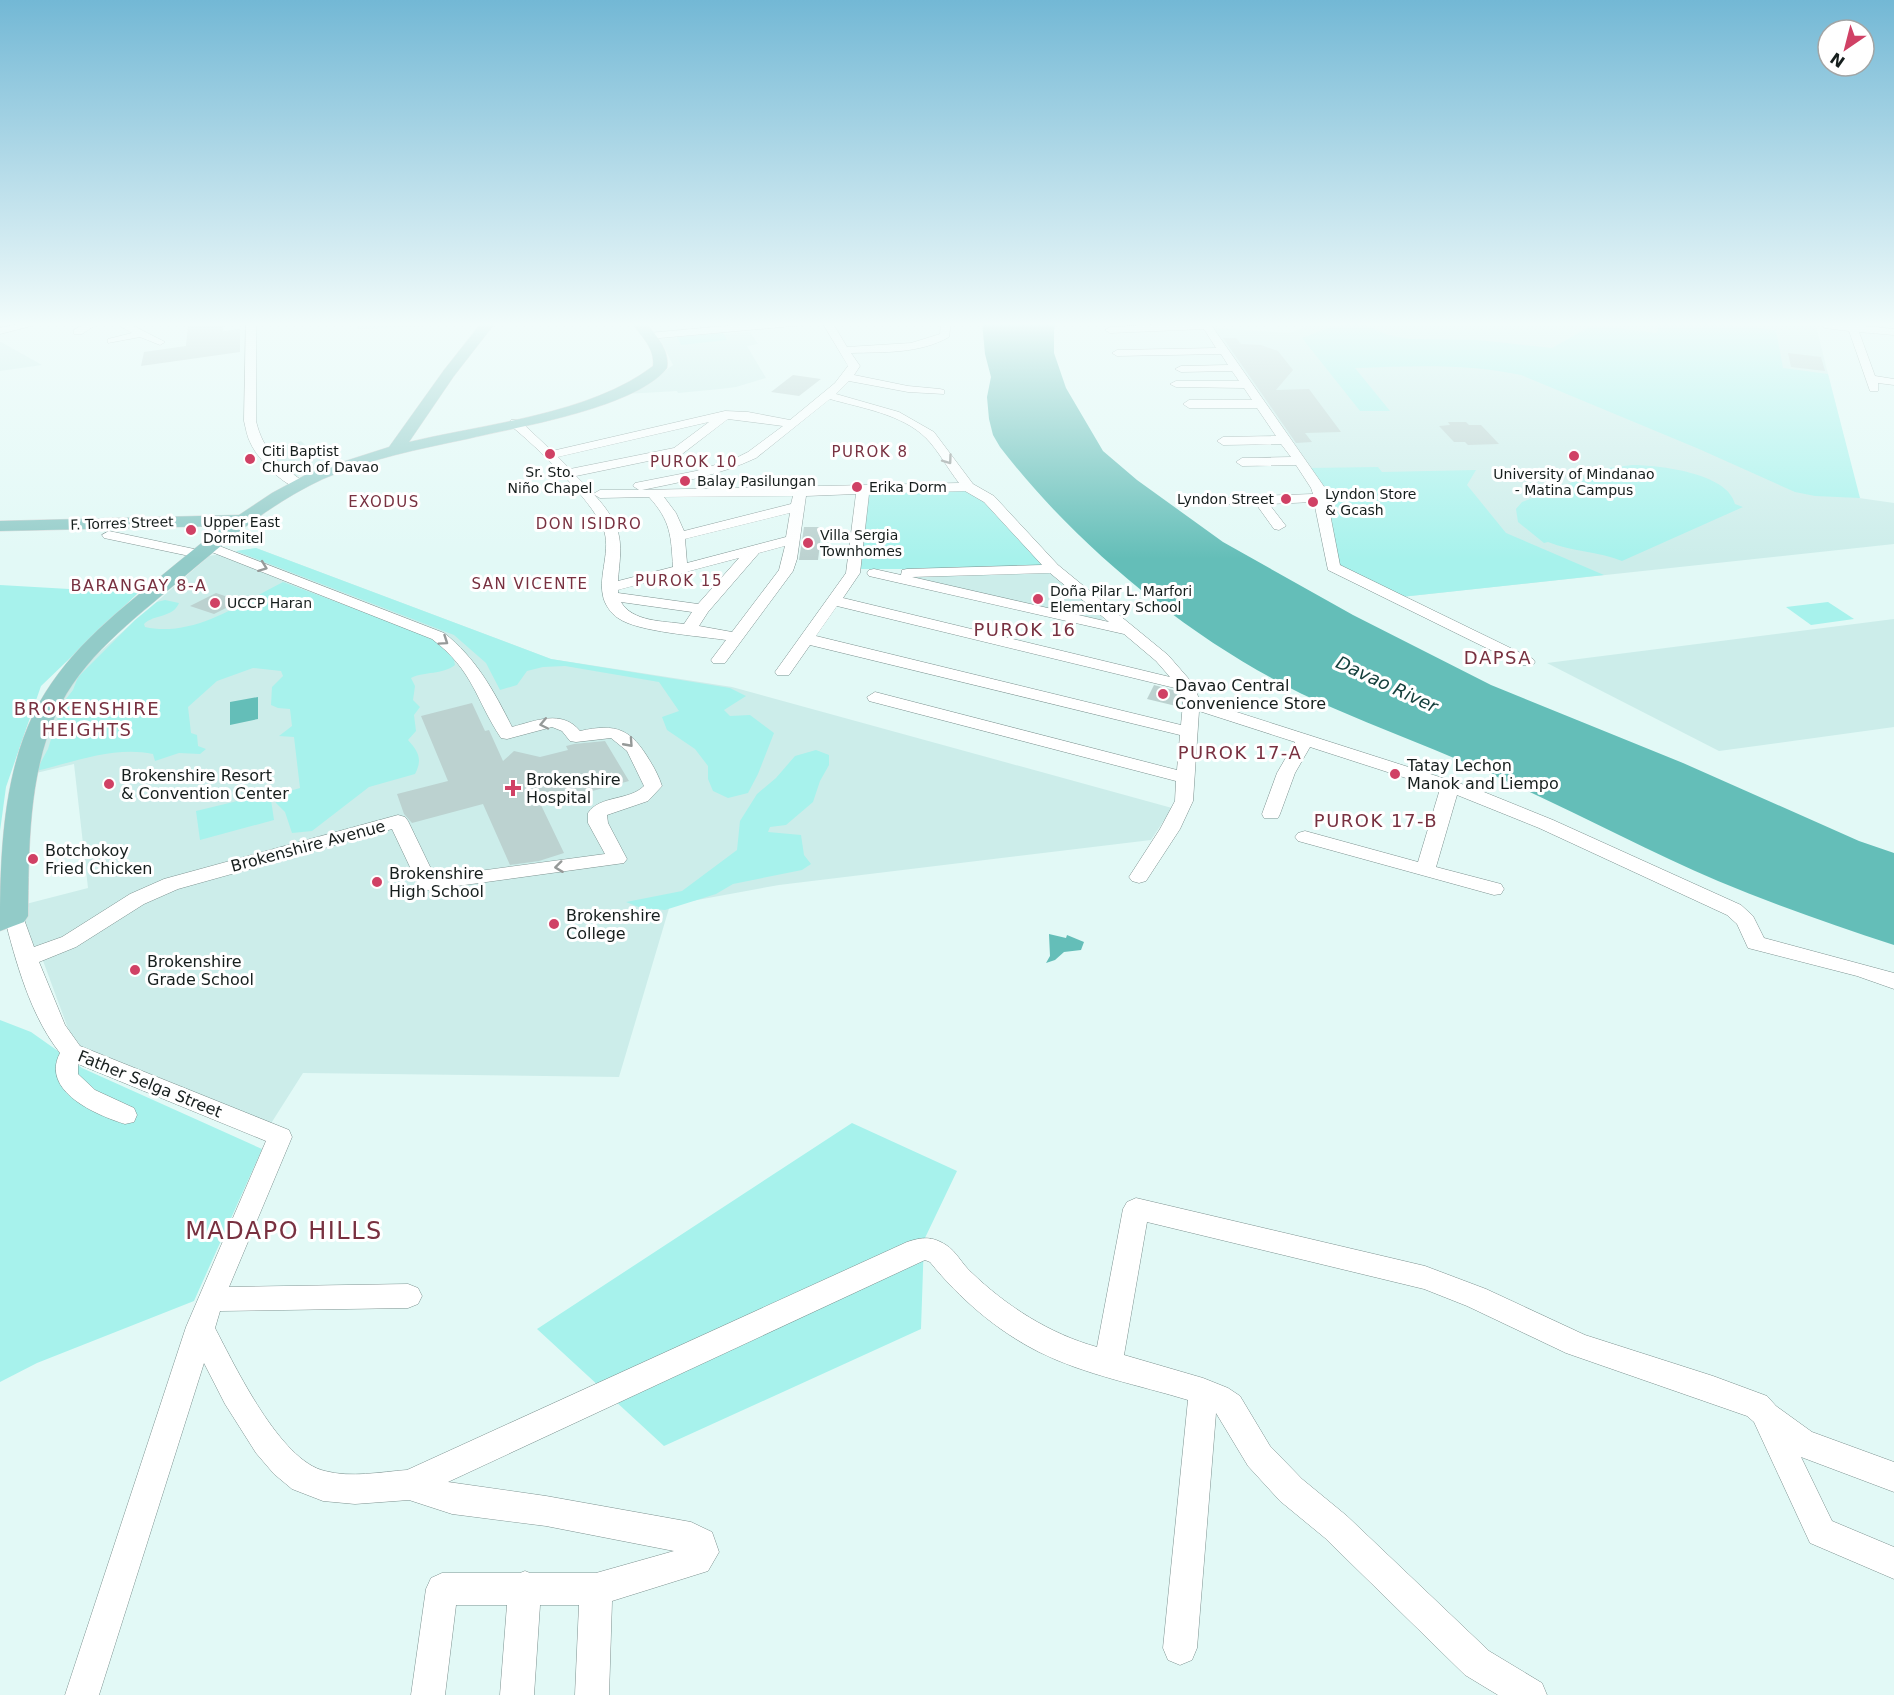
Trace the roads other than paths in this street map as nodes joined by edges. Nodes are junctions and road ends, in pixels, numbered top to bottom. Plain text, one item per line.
1 (250, 401) edge
2 (429, 401) edge
3 (594, 401) edge
4 (820, 401) edge
5 (848, 401) edge
6 (1259, 401) edge
7 (1189, 404) dead end
8 (1261, 404) junction
9 (725, 415) junction
10 (515, 423) junction
11 (792, 424) junction
12 (1286, 440) junction
13 (1223, 441) dead end
14 (394, 450) junction
15 (549, 455) junction
16 (1300, 461) junction
17 (1242, 462) dead end
18 (567, 474) junction
19 (299, 485) junction
20 (968, 487) junction
21 (863, 491) junction
22 (654, 495) junction
23 (594, 496) junction
24 (1320, 498) junction
25 (799, 500) junction
26 (1261, 500) junction
27 (1230, 501) dead end
28 (243, 520) junction
29 (0, 526) edge
30 (1279, 526) dead end
31 (109, 535) dead end
32 (678, 537) junction
33 (792, 540) junction
34 (755, 549) junction
35 (204, 550) junction
36 (680, 568) junction
37 (1053, 568) junction
38 (853, 573) junction
39 (874, 573) junction
40 (610, 592) junction
41 (835, 601) junction
42 (702, 609) junction
43 (689, 629) junction
44 (1126, 630) junction
45 (736, 637) junction
46 (807, 639) junction
47 (718, 660) dead end
48 (1527, 662) dead end
49 (783, 672) dead end
50 (1189, 694) junction
51 (875, 697) dead end
52 (1187, 732) junction
53 (1306, 739) junction
54 (1186, 778) junction
55 (1450, 786) junction
56 (1271, 814) dead end
57 (1305, 837) dead end
58 (1425, 871) junction
59 (1139, 877) dead end
60 (1494, 889) dead end
61 (7, 919) edge
62 (25, 953) junction
63 (1894, 981) edge
64 (72, 1052) junction
65 (125, 1115) dead end
66 (408, 1296) dead end
67 (205, 1313) junction
68 (1108, 1363) junction
69 (1203, 1391) junction
70 (1764, 1412) junction
71 (1894, 1477) edge
72 (410, 1485) junction
73 (1894, 1563) edge
74 (525, 1587) junction
75 (596, 1589) junction
76 (1179, 1648) dead end
77 (82, 1695) edge
78 (428, 1695) edge
79 (517, 1695) edge
80 (592, 1695) edge
81 (1530, 1695) edge

1 - 19 street
2 - 14 main road
3 - 10 main road, Father Selga Street
4 - 11 street
5 -> 20 street
6 - 8 street
7 - 8 street
8 - 12 street
9 - 11 street
9 - 15 street
9 - 18 street
10 - 14 main road, Father Selga Street
10 - 15 street
11 - 23 street
12 - 13 street
12 - 16 street
14 - 19 main road, Father Selga Street
15 - 18 street
16 - 17 street
16 - 24 street
18 - 23 street
19 - 28 main road, Father Selga Street
20 - 21 street
20 - 37 street
21 - 25 street
21 - 38 street
22 - 23 street
22 - 25 street
22 - 32 street
23 - 40 street
24 - 26 street
24 - 48 street
25 - 32 street
25 - 33 street
26 - 27 street
26 - 30 street
28 - 29 main road, F. Torres Street
28 - 35 main road, Father Selga Street
31 - 35 street, Brokenshire Avenue
32 - 36 street
33 - 34 street
33 - 45 street
34 - 36 street
34 - 42 street
35 - 61 main road, Father Selga Street
35 -> 62 street, Brokenshire Avenue
36 - 40 street
37 - 39 street
37 - 44 street
38 - 39 street
38 - 41 street
39 - 44 street
40 - 42 street
40 - 43 street
41 - 46 street
41 - 50 street
42 - 43 street
43 - 45 street
44 - 50 street
45 - 47 street
46 - 49 street
46 - 52 street
50 - 52 street
50 - 53 street
51 - 54 street
52 - 54 street
53 - 55 street
53 - 56 street
54 - 59 street
55 - 58 street
55 - 63 street
57 - 58 street
58 - 60 street
61 - 62 street, Father Selga Street
62 - 64 street, Father Selga Street
64 - 65 street
64 - 67 street, Father Selga Street
66 - 67 street
67 - 72 street
67 - 77 street
68 - 69 street
68 - 70 street
68 - 72 street
69 - 76 street
69 - 81 street
70 - 71 street
70 - 73 street
72 - 75 street
74 - 75 street
74 - 78 street
74 - 79 street
75 - 80 street

